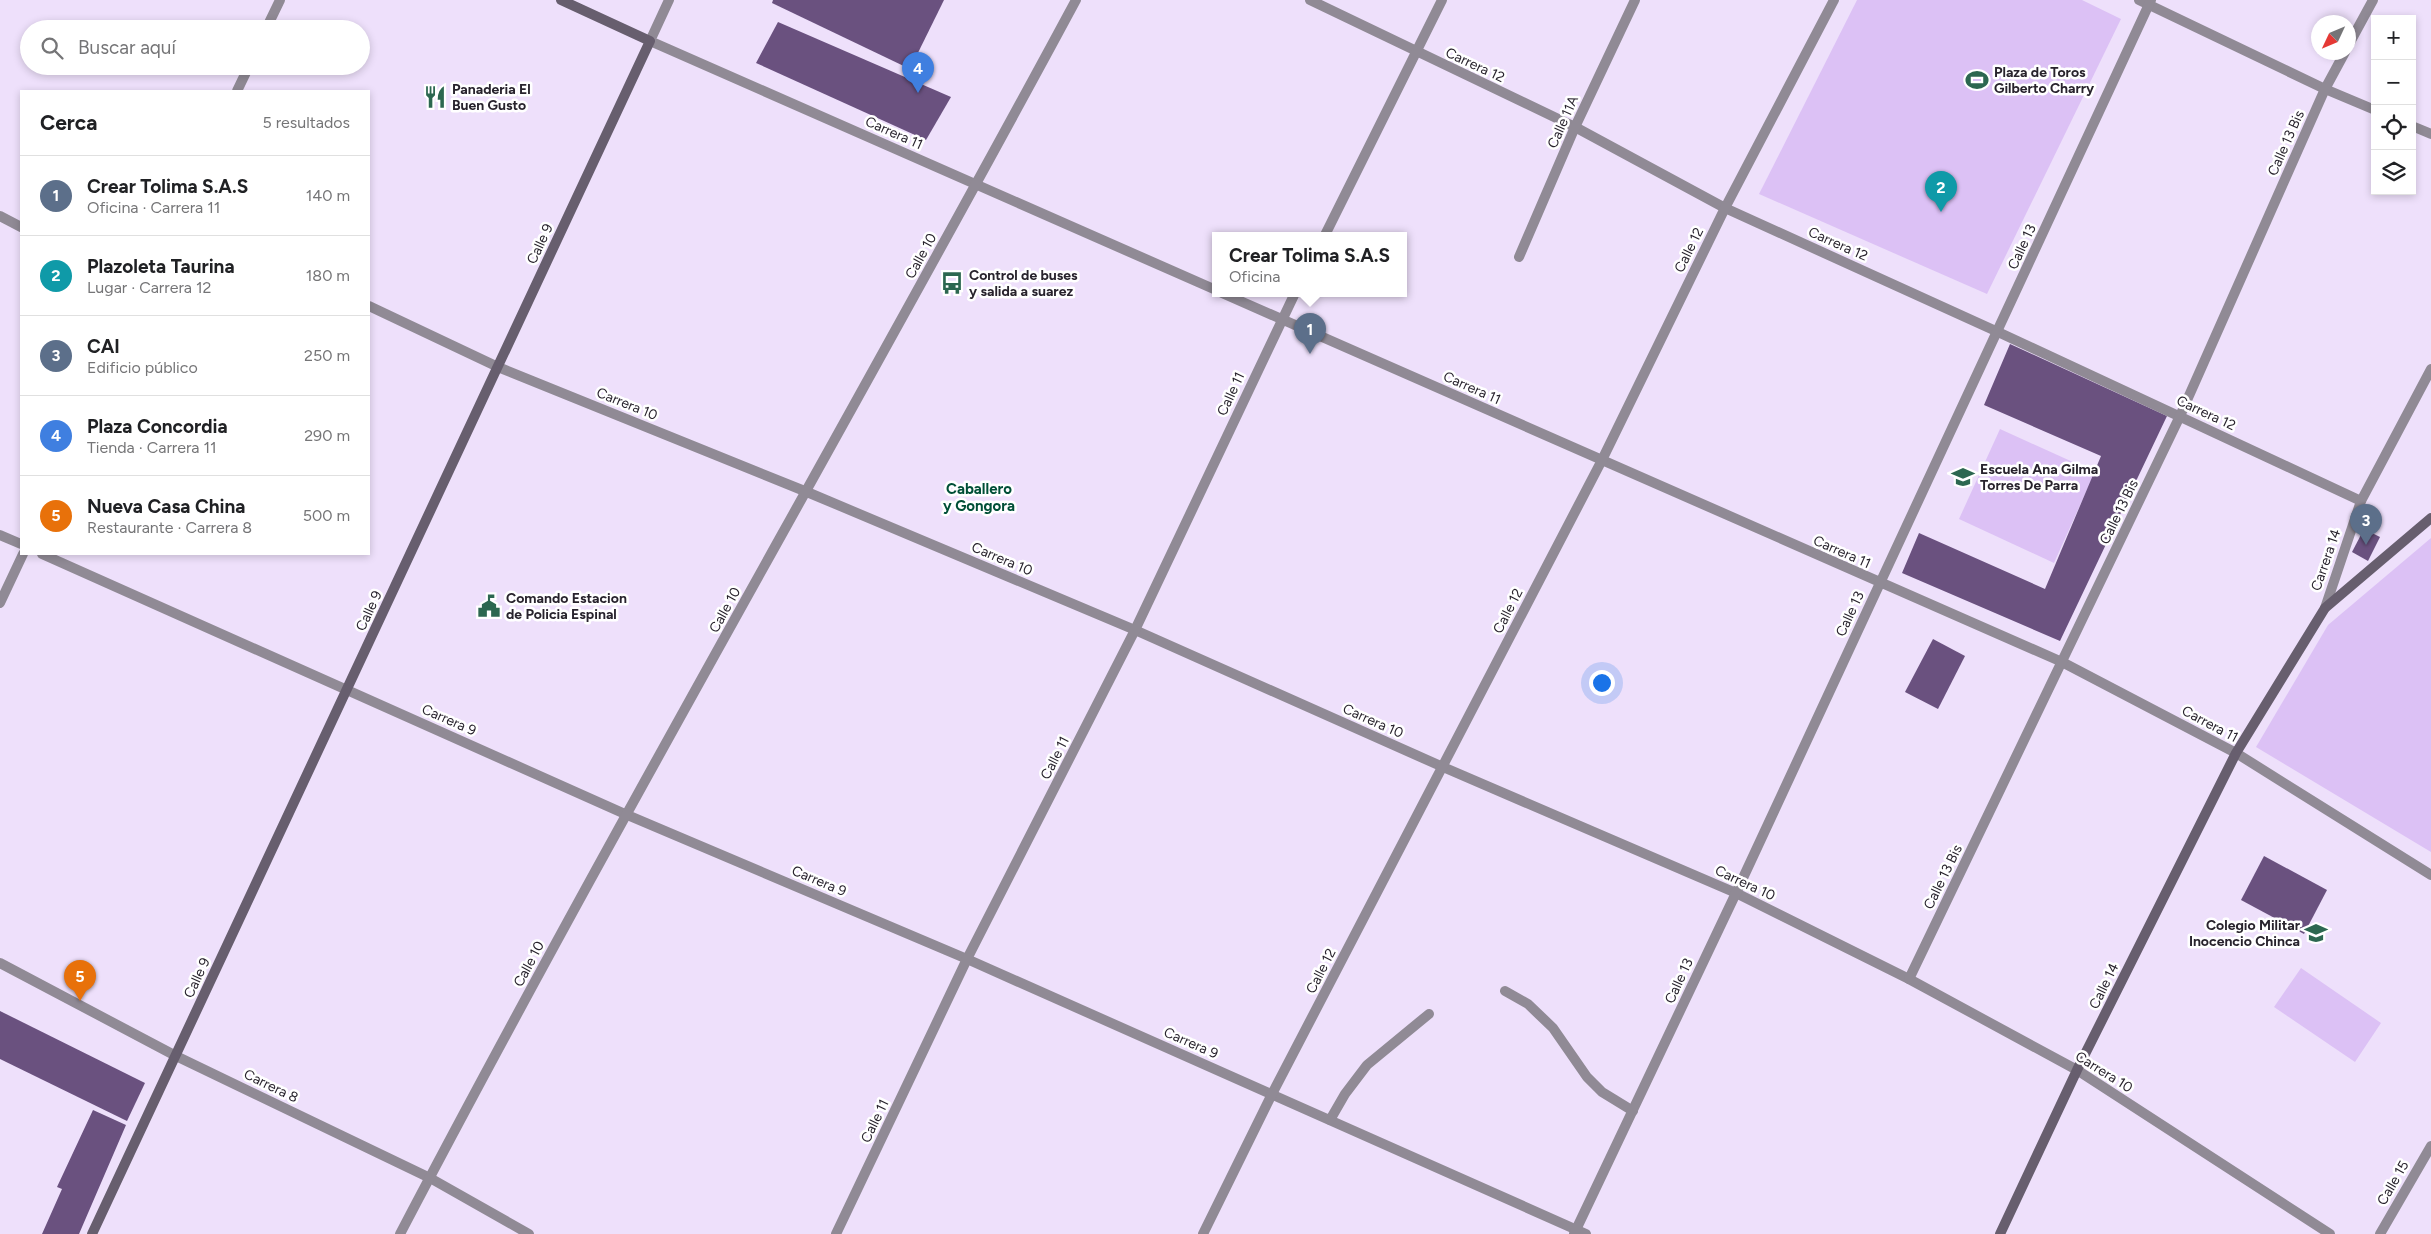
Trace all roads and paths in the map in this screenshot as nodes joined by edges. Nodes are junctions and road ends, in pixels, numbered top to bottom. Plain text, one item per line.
1 (280, 0) edge
2 (562, 0) edge
3 (669, 0) edge
4 (1076, 0) edge
5 (1310, 0) edge
6 (1442, 0) edge
7 (1635, 0) edge
8 (1834, 0) edge
9 (2373, 0) edge
10 (2146, 2) edge
11 (270, 20) edge
12 (2356, 31) edge
13 (650, 41) junction
14 (1418, 52) junction
15 (2341, 60) edge
16 (245, 75) edge
17 (2325, 89) junction
18 (237, 90) edge
19 (2371, 108) edge
20 (1575, 127) junction
21 (2416, 128) edge
22 (2431, 134) edge
23 (977, 184) junction
24 (1725, 208) junction
25 (0, 216) edge
26 (20, 226) edge
27 (1326, 232) edge
28 (1520, 257) dead end
29 (1212, 288) edge
30 (1231, 297) edge
31 (1293, 297) edge
32 (370, 306) edge
33 (1282, 319) junction
34 (1998, 332) junction
35 (498, 367) junction
36 (2431, 369) edge
37 (2180, 416) junction
38 (1602, 460) junction
39 (807, 492) junction
40 (2361, 501) junction
41 (2431, 518) edge
42 (0, 535) edge
43 (20, 544) edge
44 (23, 555) edge
45 (44, 555) edge
46 (1880, 584) junction
47 (0, 603) edge
48 (2324, 608) junction
49 (1135, 630) junction
50 (2062, 662) junction
51 (347, 689) junction
52 (2236, 753) junction
53 (1442, 767) junction
54 (625, 814) junction
55 (2431, 875) edge
56 (1736, 893) junction
57 (967, 959) junction
58 (0, 963) edge
59 (1909, 979) junction
60 (1505, 991) dead end
61 (1429, 1014) dead end
62 (176, 1056) junction
63 (2077, 1070) junction
64 (1272, 1094) junction
65 (1633, 1111) junction
66 (1330, 1120) junction
67 (2431, 1146) edge
68 (430, 1178) junction
69 (1579, 1233) edge
70 (92, 1234) edge
71 (400, 1234) edge
72 (529, 1234) edge
73 (836, 1234) edge
74 (1203, 1234) edge
75 (2000, 1234) edge
76 (2330, 1234) edge
77 (2380, 1234) edge

1 - 11 street
2 - 13 street, Carrera 11
3 - 13 street, Calle 9
4 - 23 street, Calle 10
5 - 14 street, Carrera 12
6 - 14 street
7 - 20 street, Calle 11A
8 - 24 street, Calle 12
9 - 12 street
10 - 17 street, Calle 13
10 - 34 street, Calle 13
13 - 23 street, Carrera 11
13 - 35 street, Calle 9
14 - 20 street, Carrera 12
14 - 27 street
15 - 17 street, Calle 13 Bis
16 - 18 street
17 - 19 street, Calle 13
17 - 37 street, Calle 13 Bis
20 - 24 street, Carrera 12
20 - 28 street, Calle 11A
21 - 22 street
23 - 29 street, Carrera 11
23 - 39 street, Calle 10
24 - 34 street, Carrera 12
24 - 38 street, Calle 12
25 - 26 street
30 - 33 street, Carrera 11
31 - 33 street, Calle 11
32 - 35 street, Carrera 10
33 - 38 street, Carrera 11
33 - 49 street, Calle 11
34 - 37 street, Carrera 12
34 - 46 street, Calle 13
35 - 39 street, Carrera 10
35 - 51 street, Calle 9
36 - 40 street, Carrera 14
37 - 40 street, Carrera 12
37 - 50 street, Calle 13 Bis
38 - 46 street, Carrera 11
38 - 53 street, Calle 12
39 - 49 street, Carrera 10
39 - 54 street, Calle 10
40 - 48 street, Carrera 14
41 - 48 street
42 - 43 street
44 - 47 street
45 - 51 street, Carrera 9
46 - 50 street, Carrera 11
46 - 56 street, Calle 13
48 - 52 street, Carrera 14
49 - 53 street, Carrera 10
49 - 57 street, Calle 11
50 - 52 street, Carrera 11
50 - 59 street, Calle 13 Bis
51 - 54 street, Carrera 9
51 - 62 street, Calle 9
52 - 55 street, Carrera 11
52 - 63 street, Calle 14
53 - 56 street, Carrera 10
53 - 64 street, Calle 12
54 - 57 street, Carrera 9
54 - 68 street, Calle 10
56 - 59 street, Carrera 10
56 - 65 street, Calle 13
57 - 64 street, Carrera 9
57 - 73 street, Calle 11
58 - 62 street, Carrera 8
59 - 63 street, Carrera 10
60 - 65 street
61 - 66 street
62 - 68 street, Carrera 8
62 - 70 street, Calle 9
63 - 75 street, Calle 14
63 - 76 street, Carrera 10
64 - 66 street, Carrera 9
64 - 74 street, Calle 12
65 - 69 street, Calle 13
66 - 69 street, Carrera 9
67 - 77 street, Calle 15
68 - 71 street, Calle 10
68 - 72 street, Carrera 8

